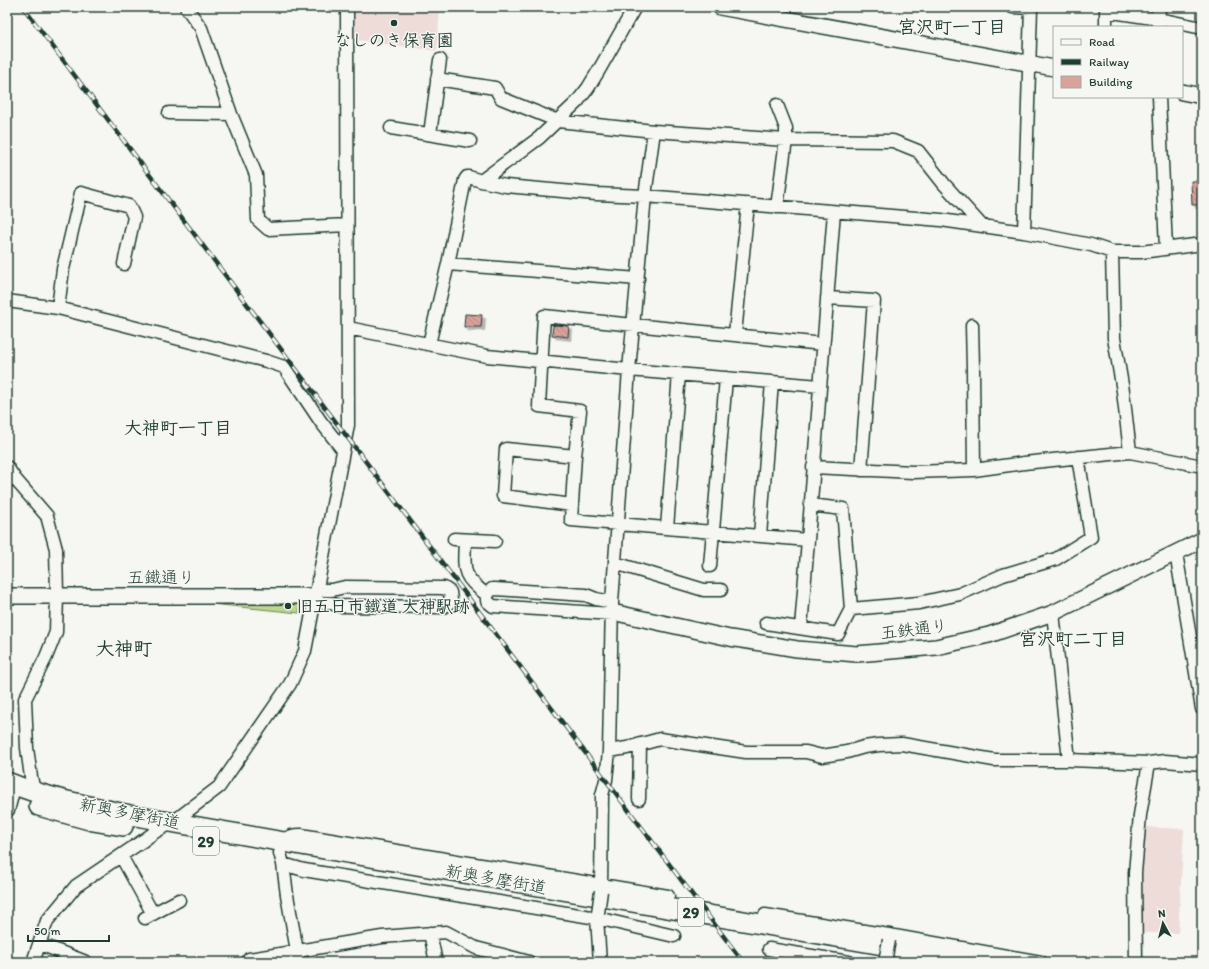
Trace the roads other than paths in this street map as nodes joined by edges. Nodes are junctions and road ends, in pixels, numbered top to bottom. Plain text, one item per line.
1 (186, 7) edge
2 (347, 7) edge
3 (635, 7) edge
4 (720, 7) edge
5 (1012, 7) edge
6 (1158, 7) edge
7 (1106, 9) edge
8 (1159, 23) edge
9 (1106, 26) edge
10 (1202, 28) edge
11 (440, 60) dead end
12 (1029, 64) junction
13 (1053, 68) edge
14 (437, 79) junction
15 (1183, 92) edge
16 (1202, 96) edge
17 (1159, 98) edge
18 (777, 105) dead end
19 (169, 113) dead end
20 (231, 114) junction
21 (558, 121) junction
22 (391, 128) dead end
23 (654, 130) junction
24 (430, 134) junction
25 (786, 140) junction
26 (470, 141) dead end
27 (480, 181) junction
28 (645, 196) junction
29 (748, 204) junction
30 (777, 207) junction
31 (834, 212) junction
32 (346, 225) junction
33 (982, 226) junction
34 (1024, 232) junction
35 (1202, 244) edge
36 (1166, 248) junction
37 (1112, 252) junction
38 (124, 264) dead end
39 (448, 264) junction
40 (638, 279) junction
41 (827, 298) junction
42 (7, 301) edge
43 (58, 308) junction
44 (634, 325) junction
45 (972, 325) dead end
46 (348, 328) junction
47 (735, 334) junction
48 (429, 344) junction
49 (823, 344) junction
50 (542, 362) junction
51 (629, 370) junction
52 (679, 374) junction
53 (726, 378) junction
54 (772, 382) junction
55 (820, 386) junction
56 (343, 450) junction
57 (1130, 452) junction
58 (575, 456) junction
59 (1078, 457) junction
60 (1202, 466) edge
61 (7, 467) edge
62 (813, 467) junction
63 (861, 470) junction
64 (974, 470) junction
65 (572, 504) junction
66 (810, 505) junction
67 (618, 524) junction
68 (667, 528) junction
69 (713, 532) junction
70 (760, 536) junction
71 (495, 540) dead end
72 (808, 540) junction
73 (1202, 540) edge
74 (1176, 553) junction
75 (615, 563) junction
76 (710, 566) dead end
77 (721, 590) dead end
78 (57, 595) junction
79 (487, 595) junction
80 (7, 596) edge
81 (315, 596) junction
82 (612, 609) junction
83 (851, 609) junction
84 (1053, 613) junction
85 (766, 623) dead end
86 (800, 628) junction
87 (1202, 709) edge
88 (640, 744) junction
89 (609, 751) junction
90 (1069, 760) junction
91 (1149, 763) junction
92 (1202, 764) edge
93 (34, 791) junction
94 (9, 793) edge
95 (640, 799) dead end
96 (173, 822) junction
97 (155, 832) junction
98 (282, 853) junction
99 (121, 856) junction
100 (601, 888) junction
101 (668, 896) dead end
102 (179, 900) dead end
103 (732, 910) dead end
104 (597, 916) junction
105 (430, 934) junction
106 (674, 936) dead end
107 (889, 938) junction
108 (40, 944) junction
109 (769, 950) dead end
110 (298, 956) edge
111 (249, 959) dead end
112 (33, 962) edge
113 (86, 962) edge
114 (436, 962) edge
115 (529, 962) edge
116 (600, 962) edge
117 (849, 962) edge
118 (885, 962) edge
119 (914, 962) edge
120 (982, 962) edge
121 (1041, 962) edge
122 (1136, 962) edge

1 - 20 street
2 - 32 street
3 - 21 street
4 - 12 street
5 - 12 street
6 - 8 street
7 - 8 street
7 - 9 street
8 - 10 street
11 - 14 street
12 - 13 street
12 - 34 street
14 - 21 street
14 - 24 street
15 - 16 street
17 - 36 street
18 - 25 street
19 - 20 street
20 - 32 street
21 - 23 street
21 - 27 street
22 - 24 street
23 - 25 street
23 - 28 street
24 - 26 street
25 - 30 street
25 - 33 street
27 - 28 street
27 - 39 street
28 - 29 street
28 - 40 street
29 - 30 street
29 - 47 street
30 - 31 street
31 - 33 street
31 - 41 street
32 - 46 street
33 - 34 street
34 - 37 street
35 - 36 street
36 - 37 street
37 - 57 street
38 - 43 street
39 - 40 street
39 - 48 street
40 - 44 street
41 - 49 street
41 - 63 street
42 - 43 street
43 - 56 street
44 - 47 street
44 - 50 street
44 - 51 street
45 - 64 street
46 - 48 street
46 - 56 street
47 - 49 street
48 - 50 street
49 - 55 street
50 - 51 street
50 - 58 street
51 - 52 street
51 - 67 street
52 - 53 street
52 - 68 street
53 - 54 street
53 - 69 street
54 - 55 street
54 - 70 street
55 - 62 street
56 - 81 street
57 - 59 street
57 - 60 street
58 - 65 street
58 - 65 street
59 - 64 street
59 - 83 street
61 - 78 street
62 - 63 street
62 - 66 street
63 - 64 street
65 - 67 street
66 - 72 street
66 - 83 street
67 - 68 street
67 - 75 street
68 - 69 street
69 - 70 street
69 - 76 street
70 - 72 street
71 - 79 street
72 - 86 street
73 - 74 street, 五鉄通り
74 - 84 street, 五鉄通り
74 - 87 street
75 - 77 street
75 - 82 street
78 - 80 street, 五鐵通り
78 - 81 street, 五鐵通り
78 - 93 street
79 - 82 street
79 - 82 street
81 - 81 street
81 - 96 street
82 - 84 street, 五鉄通り
82 - 89 street
83 - 86 street
84 - 90 street
85 - 86 street
88 - 89 street
88 - 90 street
88 - 95 street
89 - 100 street
90 - 91 street
91 - 92 street
91 - 122 street
93 - 94 main road, 新奥多摩街道 / 29
93 - 96 main road, 新奥多摩街道 / 29
94 - 97 main road, 新奥多摩街道 / 29
96 - 97 street
96 - 98 main road, 新奥多摩街道 / 29
97 - 98 main road, 新奥多摩街道 / 29
97 - 99 street
98 - 100 street
98 - 104 street
98 - 110 street
98 - 119 main road, 新奥多摩街道 / 29
98 - 120 main road, 新奥多摩街道 / 29
99 - 102 street
99 - 108 street
100 - 101 street
100 - 104 street, bridge
103 - 107 street
104 - 106 street
104 - 116 street
105 - 110 street
105 - 114 street
105 - 115 street
107 - 118 street, bridge
107 - 121 street
108 - 112 street
108 - 113 street
109 - 117 street
110 - 111 street

